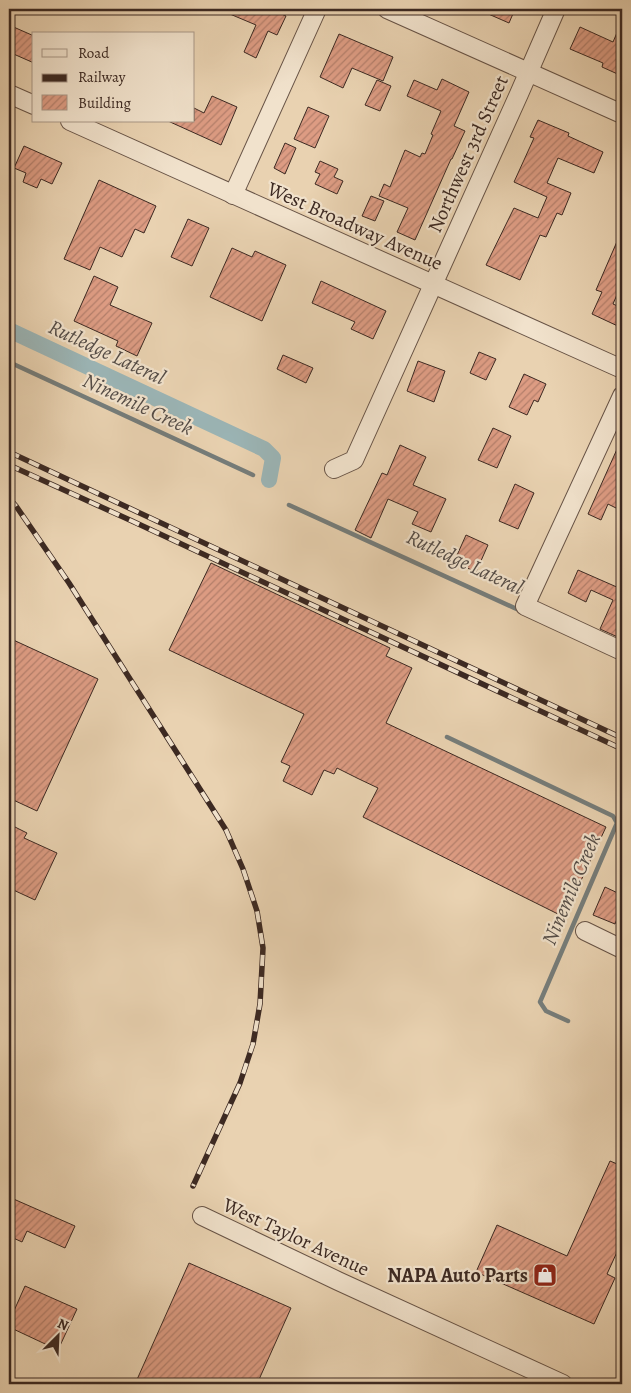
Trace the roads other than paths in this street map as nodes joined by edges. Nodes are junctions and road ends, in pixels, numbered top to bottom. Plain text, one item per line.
1 (317, 9) edge
2 (387, 9) edge
3 (556, 9) edge
4 (528, 72) junction
5 (9, 94) edge
6 (32, 104) edge
7 (622, 114) edge
8 (72, 122) edge
9 (233, 195) junction
10 (433, 284) junction
11 (622, 369) edge
12 (622, 396) edge
13 (334, 469) dead end
14 (622, 651) edge
15 (585, 931) dead end
16 (622, 949) edge
17 (202, 1216) dead end
18 (562, 1384) edge

1 - 9 street
2 - 4 street
3 - 4 street, Northwest 3rd Street
4 - 7 street
4 - 10 street, Northwest 3rd Street
5 - 6 street
8 - 9 street, West Broadway Avenue
9 - 10 street, West Broadway Avenue
10 - 11 street, West Broadway Avenue
10 - 13 street, Northwest 3rd Street
12 - 14 street
15 - 16 street
17 - 18 street, West Taylor Avenue

